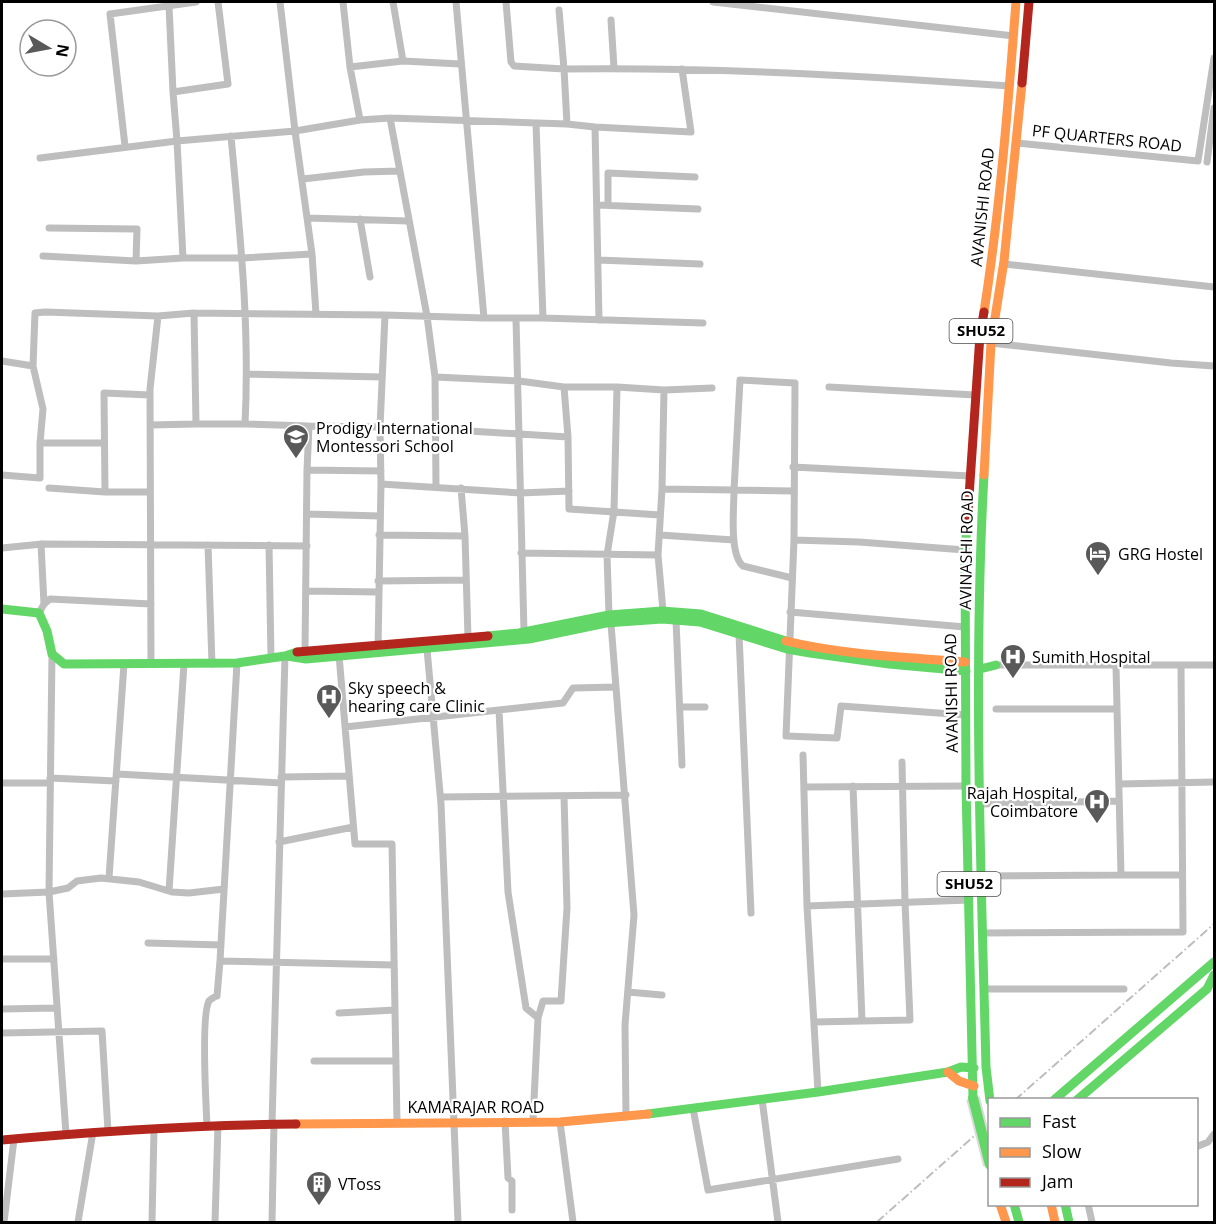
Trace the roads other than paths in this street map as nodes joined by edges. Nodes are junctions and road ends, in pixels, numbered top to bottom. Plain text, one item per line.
1 (196, 2) edge
2 (218, 2) edge
3 (280, 2) edge
4 (343, 2) edge
5 (393, 2) edge
6 (456, 2) edge
7 (506, 2) edge
8 (713, 2) edge
9 (1016, 2) edge
10 (1029, 2) edge
11 (150, 5) edge
12 (169, 6) junction
13 (559, 10) dead end
14 (611, 20) dead end
15 (1014, 36) junction
16 (1215, 58) edge
17 (404, 61) junction
18 (460, 64) junction
19 (350, 67) junction
20 (614, 68) junction
21 (564, 69) junction
22 (682, 69) junction
23 (1213, 75) edge
24 (1010, 86) junction
25 (173, 92) junction
26 (1215, 108) edge
27 (390, 118) junction
28 (360, 120) junction
29 (1213, 120) edge
30 (465, 122) junction
31 (536, 124) junction
32 (567, 124) junction
33 (595, 127) junction
34 (295, 131) junction
35 (231, 136) junction
36 (177, 141) junction
37 (1017, 143) junction
38 (125, 147) junction
39 (40, 158) dead end
40 (1198, 161) junction
41 (1206, 162) junction
42 (1215, 164) edge
43 (400, 171) junction
44 (695, 177) dead end
45 (303, 179) junction
46 (597, 205) junction
47 (608, 205) junction
48 (698, 209) dead end
49 (308, 218) junction
50 (360, 219) junction
51 (408, 221) junction
52 (49, 228) dead end
53 (312, 254) junction
54 (43, 256) dead end
55 (183, 258) junction
56 (242, 258) junction
57 (598, 260) junction
58 (136, 261) junction
59 (700, 264) dead end
60 (1004, 264) junction
61 (370, 277) dead end
62 (1215, 287) edge
63 (194, 313) junction
64 (247, 313) junction
65 (315, 314) junction
66 (385, 315) junction
67 (158, 316) junction
68 (427, 316) junction
69 (484, 318) junction
70 (543, 318) junction
71 (516, 319) junction
72 (599, 320) junction
73 (703, 323) dead end
74 (991, 343) junction
75 (2, 362) edge
76 (33, 366) junction
77 (1215, 366) edge
78 (248, 374) junction
79 (382, 377) junction
80 (435, 377) junction
81 (519, 381) junction
82 (564, 387) junction
83 (617, 387) junction
84 (829, 387) dead end
85 (712, 388) dead end
86 (664, 390) junction
87 (150, 395) junction
88 (975, 396) junction
89 (196, 424) junction
90 (245, 424) junction
91 (150, 425) junction
92 (309, 426) junction
93 (380, 427) junction
94 (436, 429) junction
95 (519, 434) junction
96 (568, 437) junction
97 (40, 443) junction
98 (104, 443) junction
99 (794, 467) junction
100 (307, 470) junction
101 (381, 471) junction
102 (2, 475) edge
103 (970, 476) junction
104 (381, 484) junction
105 (436, 486) junction
106 (49, 488) dead end
107 (461, 488) junction
108 (662, 489) junction
109 (734, 490) junction
110 (569, 491) junction
111 (793, 491) junction
112 (105, 492) junction
113 (150, 492) junction
114 (520, 492) junction
115 (968, 498) junction
116 (982, 498) junction
117 (614, 511) junction
118 (307, 514) junction
119 (660, 515) junction
120 (380, 516) junction
121 (379, 535) junction
122 (660, 535) junction
123 (465, 536) junction
124 (734, 540) junction
125 (794, 540) junction
126 (41, 544) junction
127 (150, 544) junction
128 (208, 545) junction
129 (269, 545) junction
130 (307, 546) junction
131 (2, 548) edge
132 (965, 550) junction
133 (521, 553) junction
134 (607, 555) junction
135 (658, 555) junction
136 (792, 578) junction
137 (466, 580) junction
138 (378, 581) junction
139 (306, 591) junction
140 (378, 592) junction
141 (151, 604) junction
142 (2, 609) edge
143 (42, 609) junction
144 (663, 611) junction
145 (790, 612) junction
146 (610, 619) junction
147 (675, 620) junction
148 (965, 627) junction
149 (524, 633) junction
150 (739, 634) junction
151 (468, 638) junction
152 (789, 646) junction
153 (378, 648) junction
154 (427, 649) junction
155 (306, 651) junction
156 (52, 654) junction
157 (339, 655) junction
158 (285, 656) junction
159 (271, 658) junction
160 (237, 663) junction
161 (124, 664) junction
162 (151, 664) junction
163 (184, 664) junction
164 (212, 664) junction
165 (996, 665) joint
166 (1215, 665) edge
167 (966, 666) junction
168 (980, 666) junction
169 (1116, 666) junction
170 (1181, 666) junction
171 (616, 687) junction
172 (705, 707) dead end
173 (680, 708) junction
174 (996, 709) dead end
175 (1117, 709) junction
176 (499, 710) junction
177 (966, 715) junction
178 (434, 716) junction
179 (345, 727) junction
180 (803, 755) dead end
181 (902, 762) dead end
182 (682, 765) dead end
183 (176, 776) junction
184 (349, 776) junction
185 (116, 778) junction
186 (50, 780) junction
187 (281, 780) junction
188 (231, 782) junction
189 (1182, 782) junction
190 (1215, 782) edge
191 (2, 783) edge
192 (1119, 784) junction
193 (853, 786) junction
194 (902, 786) junction
195 (966, 786) junction
196 (804, 787) junction
197 (626, 795) junction
198 (503, 796) junction
199 (564, 796) junction
200 (441, 797) junction
201 (1119, 801) junction
202 (980, 804) junction
203 (353, 827) junction
204 (279, 842) junction
205 (981, 857) junction
206 (968, 858) junction
207 (1121, 875) junction
208 (1182, 875) junction
209 (981, 876) junction
210 (110, 878) junction
211 (224, 889) junction
212 (169, 891) junction
213 (49, 892) junction
214 (2, 894) edge
215 (969, 900) junction
216 (904, 902) junction
217 (858, 904) junction
218 (807, 906) junction
219 (751, 914) dead end
220 (970, 924) junction
221 (982, 928) junction
222 (148, 943) dead end
223 (221, 945) junction
224 (2, 959) edge
225 (54, 959) junction
226 (220, 961) junction
227 (1215, 962) edge
228 (275, 963) junction
229 (394, 965) junction
230 (1215, 975) edge
231 (984, 988) junction
232 (1124, 989) dead end
233 (628, 992) junction
234 (662, 994) dead end
235 (57, 1008) junction
236 (2, 1009) edge
237 (395, 1010) junction
238 (339, 1013) dead end
239 (538, 1018) junction
240 (862, 1021) junction
241 (814, 1022) junction
242 (59, 1031) junction
243 (2, 1033) edge
244 (314, 1061) dead end
245 (396, 1061) junction
246 (974, 1068) junction
247 (948, 1072) junction
248 (974, 1086) junction
249 (818, 1092) junction
250 (989, 1096) edge
251 (1056, 1098) edge
252 (1079, 1098) edge
253 (762, 1099) junction
254 (693, 1108) junction
255 (626, 1117) junction
256 (533, 1120) junction
257 (505, 1121) junction
258 (396, 1122) junction
259 (454, 1122) junction
260 (560, 1122) junction
261 (273, 1124) junction
262 (212, 1125) junction
263 (154, 1129) junction
264 (108, 1131) junction
265 (93, 1132) junction
266 (66, 1134) junction
267 (1215, 1134) edge
268 (14, 1139) junction
269 (2, 1140) edge
270 (1198, 1147) edge
271 (988, 1158) edge
272 (898, 1159) dead end
273 (772, 1181) junction
274 (1001, 1206) edge
275 (1015, 1206) edge
276 (1051, 1206) edge
277 (1065, 1206) edge
278 (1088, 1206) edge
279 (512, 1210) dead end
280 (4, 1222) edge
281 (78, 1222) edge
282 (152, 1222) edge
283 (215, 1222) edge
284 (272, 1222) edge
285 (458, 1222) edge
286 (573, 1222) edge
287 (778, 1222) edge
288 (1006, 1222) edge
289 (1019, 1222) edge
290 (1055, 1222) edge
291 (1069, 1222) edge
292 (1092, 1222) edge

1 - 12 street
2 - 25 street
3 - 34 street
4 - 19 street
5 - 17 street
6 - 18 street
7 - 21 street
8 - 15 street
9 - 15 main road, AVANISHI ROAD / SHU52
10 - 37 main road, AVINASHI ROAD / SHU52
11 - 12 street
11 - 38 street
12 - 25 street
13 - 21 street
14 - 20 street
15 - 24 main road, AVANISHI ROAD / SHU52
16 - 23 street, PF QUARTERS ROAD
17 - 18 street
17 - 19 street
18 - 30 street
19 - 28 street
20 - 21 street
20 - 22 street
21 - 32 street
22 - 24 street
22 - 33 street
23 - 40 street, PF QUARTERS ROAD
24 - 88 main road, AVANISHI ROAD / SHU52
25 - 36 street
26 - 29 street
27 - 28 street
27 - 30 street
27 - 43 street
28 - 34 street
29 - 41 street
30 - 31 street
30 - 69 street
31 - 32 street
31 - 70 street
32 - 33 street
33 - 46 street
34 - 35 street
34 - 45 street
35 - 36 street
35 - 56 street
36 - 38 street
36 - 55 street
37 - 40 street, PF QUARTERS ROAD
37 - 60 main road, AVINASHI ROAD / SHU52
38 - 39 street
40 - 41 street
41 - 42 street
43 - 45 street
43 - 51 street
44 - 47 street
45 - 49 street
46 - 47 street
46 - 57 street
47 - 48 street
49 - 50 street
49 - 53 street
50 - 51 street
50 - 61 street
51 - 68 street
52 - 58 street
53 - 56 street
53 - 65 street
54 - 58 street
55 - 56 street
55 - 58 street
56 - 64 street
57 - 59 street
57 - 72 street
60 - 62 street
60 - 74 main road, AVINASHI ROAD / SHU52
63 - 64 street
63 - 67 street
63 - 89 street
64 - 65 street
64 - 78 street
65 - 66 street
66 - 68 street
66 - 79 street
67 - 76 street
67 - 87 street
68 - 69 street
68 - 80 street
69 - 71 street
70 - 71 street
70 - 72 street
71 - 81 street
72 - 73 street
74 - 77 street
74 - 116 main road, AVINASHI ROAD / SHU52
75 - 76 street
76 - 97 street
78 - 79 street
78 - 90 street
79 - 93 street
80 - 81 street
80 - 94 street
81 - 82 street
81 - 95 street
82 - 83 street
82 - 96 street
83 - 86 street
83 - 117 street
84 - 88 street
85 - 86 street
86 - 108 street
87 - 91 street
87 - 98 street
88 - 103 main road, AVANISHI ROAD / SHU52
89 - 90 street
89 - 91 street
90 - 92 street
91 - 113 street
92 - 93 street
92 - 100 street
93 - 101 street
94 - 95 street
94 - 105 street
95 - 96 street
95 - 114 street
96 - 110 street
97 - 98 street
97 - 102 street
98 - 112 street
99 - 103 street
99 - 109 street
99 - 111 street
100 - 101 street
100 - 118 street
101 - 104 street
103 - 115 main road, AVANISHI ROAD / SHU52
104 - 105 street
104 - 120 street
105 - 107 street
106 - 112 street
107 - 114 street
107 - 123 street
108 - 109 street
108 - 119 street
109 - 111 street
109 - 124 street
110 - 114 street
110 - 117 street
111 - 125 street
112 - 113 street
113 - 127 street
114 - 133 street
115 - 116 main road
115 - 132 main road, AVANISHI ROAD / SHU52
116 - 168 main road, AVINASHI ROAD / SHU52
117 - 119 street
117 - 134 street
118 - 120 street
118 - 130 street
119 - 122 street
120 - 121 street
121 - 123 street
121 - 138 street
122 - 124 street
122 - 135 street
123 - 137 street
124 - 136 street
125 - 132 street
125 - 136 street
126 - 127 street
126 - 131 street
126 - 143 street
127 - 128 street
127 - 141 street
128 - 129 street
128 - 164 street
129 - 130 street
129 - 159 street
130 - 139 street
132 - 148 main road, AVANISHI ROAD / SHU52
133 - 134 street
133 - 149 street
134 - 135 street
134 - 146 street
135 - 144 street
136 - 145 street
137 - 138 street
137 - 151 street
138 - 140 street
139 - 140 street
139 - 155 street
140 - 153 street
141 - 143 street
141 - 162 street
142 - 143 main road
143 - 156 main road
144 - 146 main road
144 - 152 main road
145 - 148 street
145 - 152 street
146 - 147 main road
146 - 149 main road
146 - 154 main road
146 - 171 street
147 - 150 main road
147 - 173 street
148 - 167 main road, AVANISHI ROAD / SHU52
149 - 151 main road
150 - 152 main road
150 - 219 street
151 - 153 main road
152 - 167 main road
152 - 177 street
153 - 154 main road
153 - 155 main road
153 - 157 main road
154 - 178 street
155 - 158 main road
156 - 161 main road
156 - 186 street
157 - 158 main road
157 - 179 street
158 - 159 main road
158 - 187 street
159 - 160 main road
160 - 164 main road
160 - 188 street
161 - 162 main road
161 - 185 street
162 - 163 main road
163 - 164 main road
163 - 183 street
165 - 168 main road
165 - 169 street
166 - 170 street
167 - 177 main road, AVANISHI ROAD / SHU52
168 - 202 main road, AVINASHI ROAD / SHU52
169 - 170 street
169 - 175 street
170 - 189 street
171 - 176 street
171 - 197 street
172 - 173 street
173 - 182 street
174 - 175 street
175 - 192 street
176 - 178 street
176 - 198 street
177 - 195 main road, AVANISHI ROAD / SHU52
178 - 179 street
178 - 200 street
179 - 184 street
180 - 196 street
181 - 194 street
183 - 185 street
183 - 188 street
183 - 212 street
184 - 187 street
184 - 203 street
185 - 186 street
185 - 210 street
186 - 191 street
186 - 213 street
187 - 188 street
187 - 204 street
188 - 211 street
189 - 190 street
189 - 192 street
189 - 208 street
192 - 201 street
193 - 194 street
193 - 196 street
193 - 217 street
194 - 195 street
194 - 216 street
195 - 206 main road, AVANISHI ROAD / SHU52
196 - 218 street
197 - 199 street
197 - 233 street
198 - 199 street
198 - 200 street
198 - 239 street
199 - 239 street
200 - 259 street
201 - 202 street
201 - 207 street
202 - 205 main road, AVINASHI ROAD / SHU52
203 - 204 street
203 - 229 street
204 - 228 street
205 - 206 main road
205 - 209 main road, AVINASHI ROAD / SHU52
206 - 215 main road, AVANISHI ROAD / SHU52
207 - 208 street
207 - 209 street
208 - 221 street
209 - 221 main road, AVINASHI ROAD / SHU52
210 - 212 street
210 - 213 street
211 - 212 street
211 - 223 street
213 - 214 street
213 - 225 street
215 - 216 street
215 - 220 main road, AVANISHI ROAD / SHU52
216 - 217 street
216 - 240 street
217 - 218 street
217 - 240 street
218 - 241 street
220 - 221 main road
220 - 246 main road, AVANISHI ROAD / SHU52
221 - 231 main road, AVINASHI ROAD / SHU52
222 - 223 street
223 - 226 street
224 - 225 street
225 - 235 street
226 - 228 street
226 - 262 street
227 - 251 main road
228 - 229 street
228 - 261 street
229 - 237 street
230 - 252 main road
231 - 232 street
231 - 250 main road, AVINASHI ROAD / SHU52
233 - 234 street
233 - 255 street
235 - 236 street
235 - 242 street
237 - 238 street
237 - 245 street
239 - 256 street
240 - 241 street
241 - 249 street
242 - 243 street
242 - 264 street
242 - 266 street
244 - 245 street
245 - 258 street
246 - 247 main road, KAMARAJAR ROAD
246 - 248 main road, AVANISHI ROAD / SHU52
247 - 248 main road
247 - 249 main road, KAMARAJAR ROAD
248 - 271 main road, AVANISHI ROAD / SHU52, bridge
249 - 253 main road, KAMARAJAR ROAD
253 - 254 main road, KAMARAJAR ROAD
253 - 273 street
254 - 255 main road, KAMARAJAR ROAD
254 - 273 street
255 - 260 main road, KAMARAJAR ROAD
256 - 257 main road, KAMARAJAR ROAD
256 - 260 main road, KAMARAJAR ROAD
257 - 259 main road, KAMARAJAR ROAD
257 - 279 street
258 - 259 main road, KAMARAJAR ROAD
258 - 261 main road, KAMARAJAR ROAD
259 - 285 street
260 - 286 street
261 - 262 main road, KAMARAJAR ROAD
261 - 284 street
262 - 263 main road, KAMARAJAR ROAD
262 - 283 street
263 - 264 main road, KAMARAJAR ROAD
263 - 282 street
264 - 265 main road, KAMARAJAR ROAD
265 - 266 main road, KAMARAJAR ROAD
265 - 281 street
266 - 268 main road, KAMARAJAR ROAD
267 - 270 street
268 - 269 main road, KAMARAJAR ROAD
268 - 280 street
272 - 273 street
273 - 287 street
274 - 288 main road
275 - 289 main road
276 - 290 main road
277 - 291 main road
278 - 292 street

